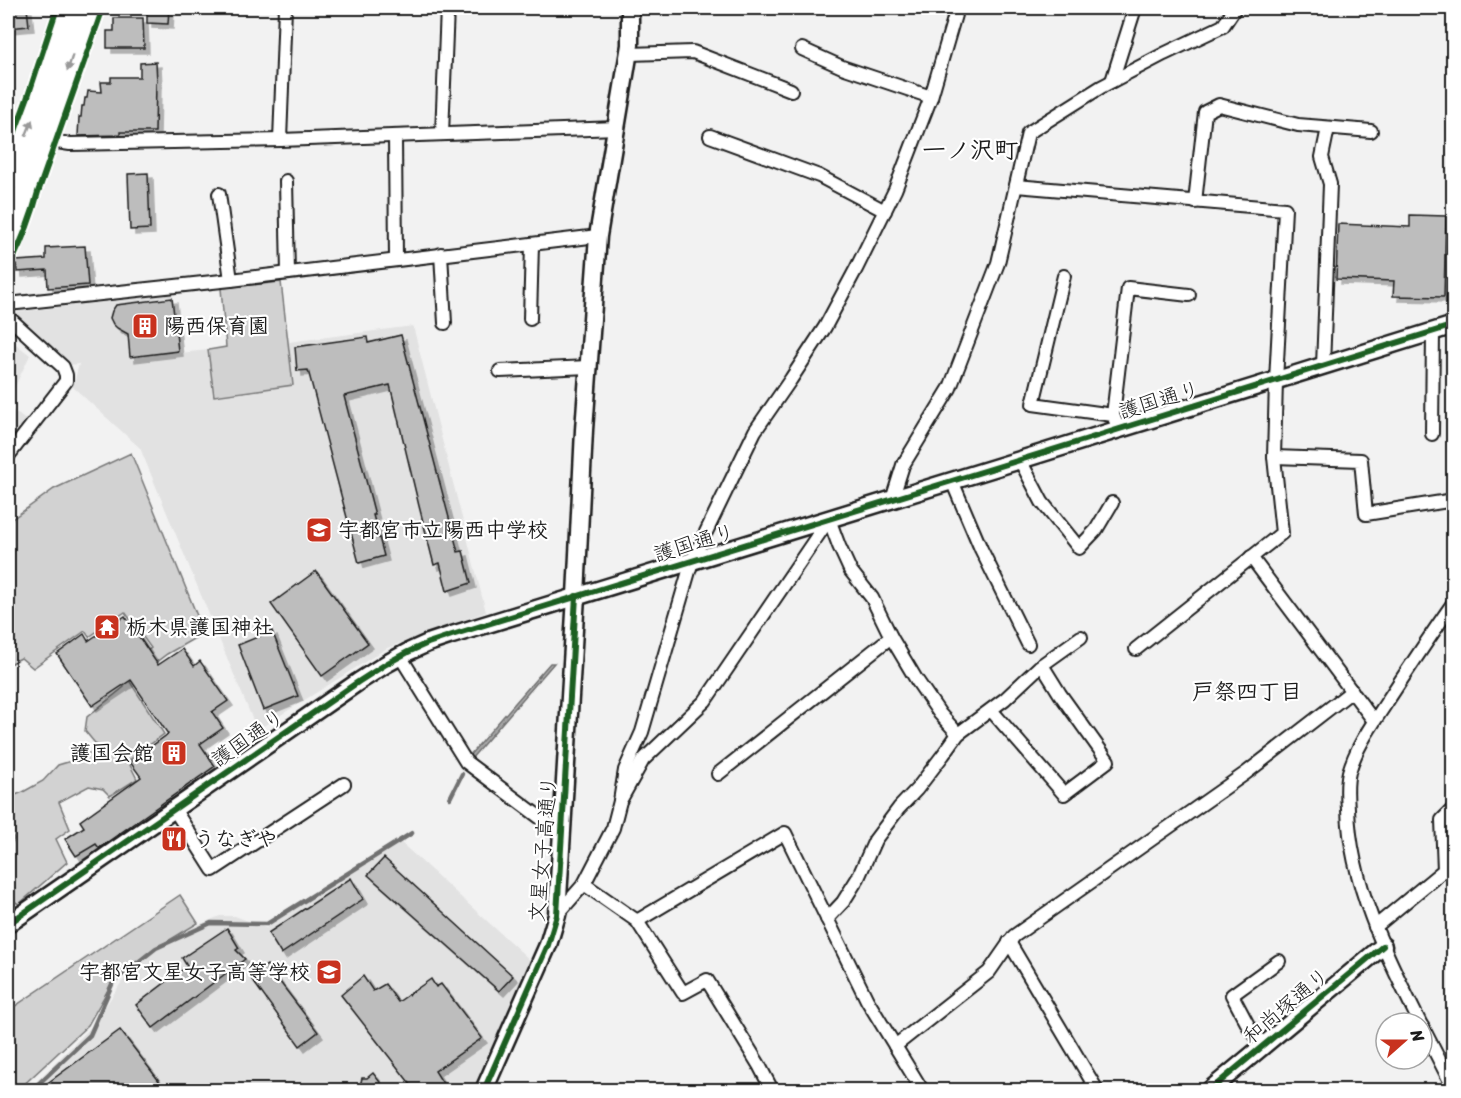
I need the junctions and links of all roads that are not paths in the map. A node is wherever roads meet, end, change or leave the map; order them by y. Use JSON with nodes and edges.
{"nodes":[{"id":1,"x":71,"y":8,"type":"edge"},
{"id":2,"x":88,"y":8,"type":"edge"},
{"id":3,"x":285,"y":8,"type":"edge"},
{"id":4,"x":447,"y":8,"type":"edge"},
{"id":5,"x":630,"y":8,"type":"edge"},
{"id":6,"x":956,"y":8,"type":"edge"},
{"id":7,"x":1135,"y":8,"type":"edge"},
{"id":8,"x":1235,"y":8,"type":"edge"},
{"id":9,"x":802,"y":49,"type":"dead end"},
{"id":10,"x":629,"y":54,"type":"junction"},
{"id":11,"x":1112,"y":81,"type":"junction"},
{"id":12,"x":791,"y":90,"type":"dead end"},
{"id":13,"x":931,"y":97,"type":"junction"},
{"id":14,"x":617,"y":128,"type":"junction"},
{"id":15,"x":1328,"y":128,"type":"junction"},
{"id":16,"x":1371,"y":131,"type":"dead end"},
{"id":17,"x":442,"y":135,"type":"junction"},
{"id":18,"x":395,"y":136,"type":"junction"},
{"id":19,"x":710,"y":136,"type":"dead end"},
{"id":20,"x":45,"y":138,"type":"junction"},
{"id":21,"x":280,"y":141,"type":"junction"},
{"id":22,"x":286,"y":181,"type":"dead end"},
{"id":23,"x":8,"y":182,"type":"edge"},
{"id":24,"x":1016,"y":186,"type":"junction"},
{"id":25,"x":219,"y":194,"type":"dead end"},
{"id":26,"x":1195,"y":202,"type":"junction"},
{"id":27,"x":885,"y":211,"type":"junction"},
{"id":28,"x":8,"y":236,"type":"edge"},
{"id":29,"x":598,"y":236,"type":"junction"},
{"id":30,"x":532,"y":244,"type":"junction"},
{"id":31,"x":441,"y":254,"type":"junction"},
{"id":32,"x":396,"y":260,"type":"junction"},
{"id":33,"x":288,"y":273,"type":"junction"},
{"id":34,"x":1064,"y":276,"type":"dead end"},
{"id":35,"x":231,"y":280,"type":"junction"},
{"id":36,"x":1190,"y":295,"type":"dead end"},
{"id":37,"x":8,"y":304,"type":"edge"},
{"id":38,"x":8,"y":317,"type":"edge"},
{"id":39,"x":530,"y":319,"type":"dead end"},
{"id":40,"x":445,"y":323,"type":"dead end"},
{"id":41,"x":1454,"y":325,"type":"edge"},
{"id":42,"x":1433,"y":331,"type":"junction"},
{"id":43,"x":1323,"y":366,"type":"junction"},
{"id":44,"x":588,"y":367,"type":"junction"},
{"id":45,"x":500,"y":371,"type":"dead end"},
{"id":46,"x":1276,"y":381,"type":"junction"},
{"id":47,"x":1116,"y":422,"type":"junction"},
{"id":48,"x":1432,"y":434,"type":"dead end"},
{"id":49,"x":8,"y":456,"type":"edge"},
{"id":50,"x":1274,"y":457,"type":"junction"},
{"id":51,"x":1020,"y":460,"type":"junction"},
{"id":52,"x":952,"y":481,"type":"junction"},
{"id":53,"x":892,"y":500,"type":"junction"},
{"id":54,"x":1454,"y":500,"type":"edge"},
{"id":55,"x":1112,"y":503,"type":"dead end"},
{"id":56,"x":829,"y":519,"type":"junction"},
{"id":57,"x":1251,"y":557,"type":"junction"},
{"id":58,"x":692,"y":561,"type":"junction"},
{"id":59,"x":576,"y":596,"type":"junction"},
{"id":60,"x":1454,"y":602,"type":"edge"},
{"id":61,"x":891,"y":637,"type":"junction"},
{"id":62,"x":1081,"y":637,"type":"dead end"},
{"id":63,"x":1028,"y":644,"type":"dead end"},
{"id":64,"x":1136,"y":649,"type":"dead end"},
{"id":65,"x":400,"y":656,"type":"junction"},
{"id":66,"x":1042,"y":665,"type":"junction"},
{"id":67,"x":1352,"y":691,"type":"junction"},
{"id":68,"x":991,"y":710,"type":"junction"},
{"id":69,"x":1374,"y":721,"type":"junction"},
{"id":70,"x":958,"y":734,"type":"junction"},
{"id":71,"x":718,"y":774,"type":"dead end"},
{"id":72,"x":344,"y":784,"type":"dead end"},
{"id":73,"x":620,"y":801,"type":"junction"},
{"id":74,"x":1454,"y":808,"type":"edge"},
{"id":75,"x":174,"y":809,"type":"junction"},
{"id":76,"x":562,"y":834,"type":"junction"},
{"id":77,"x":584,"y":884,"type":"junction"},
{"id":78,"x":557,"y":915,"type":"junction"},
{"id":79,"x":827,"y":919,"type":"junction"},
{"id":80,"x":636,"y":921,"type":"junction"},
{"id":81,"x":8,"y":924,"type":"edge"},
{"id":82,"x":1375,"y":927,"type":"junction"},
{"id":83,"x":1009,"y":942,"type":"junction"},
{"id":84,"x":1383,"y":946,"type":"junction"},
{"id":85,"x":1279,"y":961,"type":"dead end"},
{"id":86,"x":1414,"y":1011,"type":"edge"},
{"id":87,"x":895,"y":1046,"type":"junction"},
{"id":88,"x":1264,"y":1046,"type":"junction"},
{"id":89,"x":1434,"y":1050,"type":"edge"},
{"id":90,"x":1454,"y":1089,"type":"edge"},
{"id":91,"x":484,"y":1090,"type":"edge"},
{"id":92,"x":772,"y":1090,"type":"edge"},
{"id":93,"x":922,"y":1090,"type":"edge"},
{"id":94,"x":1097,"y":1090,"type":"edge"},
{"id":95,"x":1210,"y":1090,"type":"edge"}],
"edges":[{"from":23,"to":1,"type":"main road","one_way":true},
{"from":2,"to":20,"type":"main road","one_way":true},
{"from":3,"to":21,"type":"street"},
{"from":4,"to":17,"type":"street"},
{"from":5,"to":10,"type":"street","name":"文星女子高通り"},
{"from":6,"to":13,"type":"street"},
{"from":7,"to":11,"type":"street"},
{"from":8,"to":11,"type":"street"},
{"from":9,"to":13,"type":"street"},
{"from":10,"to":12,"type":"street"},
{"from":10,"to":14,"type":"street","name":"文星女子高通り"},
{"from":11,"to":24,"type":"street"},
{"from":13,"to":27,"type":"street"},
{"from":14,"to":17,"type":"street"},
{"from":14,"to":29,"type":"street","name":"文星女子高通り"},
{"from":15,"to":16,"type":"street"},
{"from":15,"to":26,"type":"street"},
{"from":15,"to":43,"type":"street"},
{"from":17,"to":18,"type":"street"},
{"from":18,"to":21,"type":"street"},
{"from":18,"to":32,"type":"street"},
{"from":19,"to":27,"type":"street"},
{"from":20,"to":21,"type":"street"},
{"from":20,"to":28,"type":"main road"},
{"from":22,"to":33,"type":"street"},
{"from":24,"to":26,"type":"street"},
{"from":24,"to":53,"type":"street"},
{"from":25,"to":35,"type":"street"},
{"from":26,"to":46,"type":"street"},
{"from":27,"to":58,"type":"street"},
{"from":29,"to":30,"type":"street"},
{"from":29,"to":44,"type":"street","name":"文星女子高通り"},
{"from":30,"to":31,"type":"street"},
{"from":30,"to":39,"type":"street"},
{"from":31,"to":32,"type":"street"},
{"from":31,"to":40,"type":"street"},
{"from":32,"to":33,"type":"street"},
{"from":33,"to":35,"type":"street"},
{"from":34,"to":47,"type":"street"},
{"from":35,"to":37,"type":"street"},
{"from":36,"to":47,"type":"street"},
{"from":38,"to":49,"type":"street"},
{"from":41,"to":42,"type":"street","name":"護国通り"},
{"from":42,"to":43,"type":"street","name":"護国通り"},
{"from":42,"to":48,"type":"street"},
{"from":43,"to":46,"type":"street","name":"護国通り"},
{"from":44,"to":45,"type":"street"},
{"from":44,"to":59,"type":"street","name":"文星女子高通り"},
{"from":46,"to":47,"type":"street","name":"護国通り"},
{"from":46,"to":50,"type":"street"},
{"from":47,"to":51,"type":"street","name":"護国通り"},
{"from":50,"to":54,"type":"street"},
{"from":50,"to":57,"type":"street"},
{"from":51,"to":52,"type":"street","name":"護国通り"},
{"from":51,"to":55,"type":"street"},
{"from":52,"to":53,"type":"street","name":"護国通り"},
{"from":52,"to":63,"type":"street"},
{"from":53,"to":56,"type":"street","name":"護国通り"},
{"from":56,"to":58,"type":"street","name":"護国通り"},
{"from":56,"to":61,"type":"street"},
{"from":56,"to":73,"type":"street"},
{"from":57,"to":64,"type":"street"},
{"from":57,"to":67,"type":"street"},
{"from":58,"to":59,"type":"street","name":"護国通り"},
{"from":58,"to":73,"type":"street"},
{"from":59,"to":65,"type":"street","name":"護国通り"},
{"from":59,"to":76,"type":"street","name":"文星女子高通り"},
{"from":60,"to":69,"type":"street"},
{"from":61,"to":70,"type":"street"},
{"from":61,"to":71,"type":"street"},
{"from":62,"to":66,"type":"street"},
{"from":65,"to":75,"type":"street","name":"護国通り"},
{"from":65,"to":76,"type":"street"},
{"from":66,"to":68,"type":"street"},
{"from":66,"to":68,"type":"street"},
{"from":67,"to":69,"type":"street"},
{"from":67,"to":83,"type":"street"},
{"from":68,"to":70,"type":"street"},
{"from":69,"to":82,"type":"street"},
{"from":70,"to":79,"type":"street"},
{"from":72,"to":75,"type":"street"},
{"from":73,"to":77,"type":"street"},
{"from":74,"to":82,"type":"street"},
{"from":75,"to":81,"type":"street","name":"護国通り"},
{"from":76,"to":78,"type":"street","name":"文星女子高通り"},
{"from":77,"to":78,"type":"street"},
{"from":77,"to":80,"type":"street"},
{"from":78,"to":91,"type":"street","name":"文星女子高通り"},
{"from":79,"to":80,"type":"street"},
{"from":79,"to":87,"type":"street"},
{"from":80,"to":92,"type":"street"},
{"from":82,"to":84,"type":"street"},
{"from":83,"to":87,"type":"street"},
{"from":83,"to":94,"type":"street"},
{"from":84,"to":86,"type":"street"},
{"from":84,"to":88,"type":"street","name":"和尚塚通り"},
{"from":85,"to":88,"type":"street"},
{"from":87,"to":93,"type":"street"},
{"from":88,"to":95,"type":"street","name":"和尚塚通り"},
{"from":89,"to":90,"type":"street"}]}
